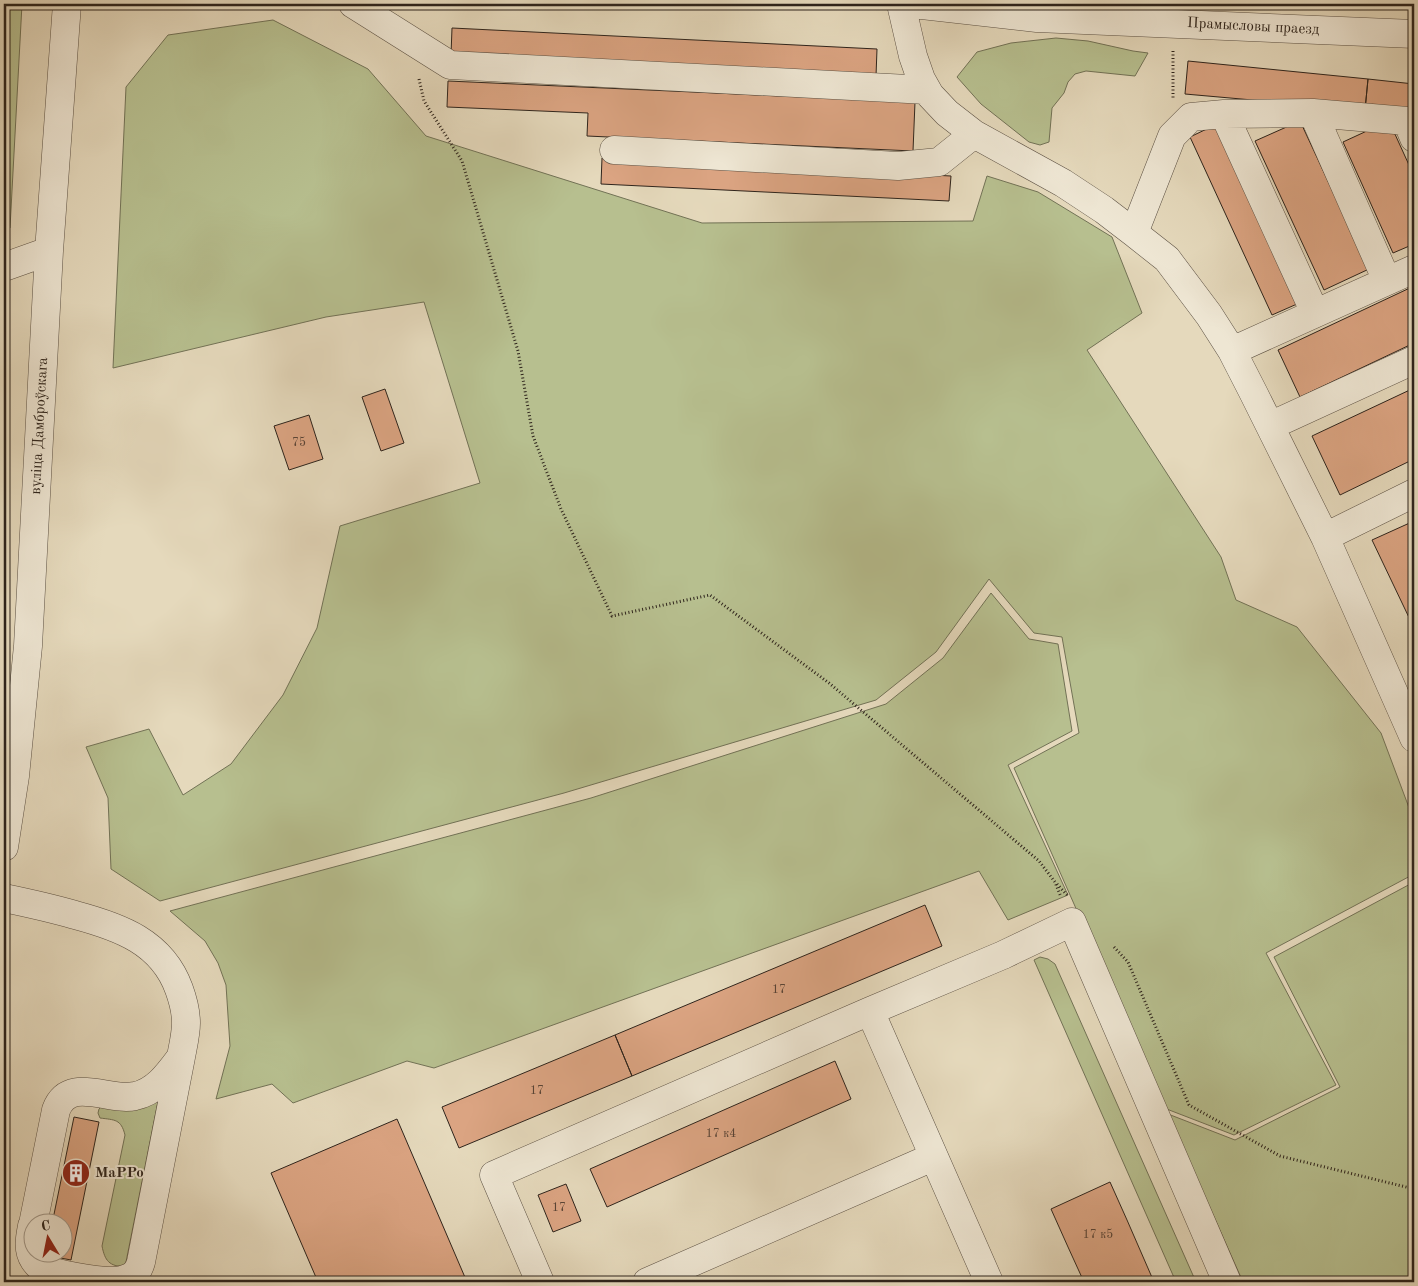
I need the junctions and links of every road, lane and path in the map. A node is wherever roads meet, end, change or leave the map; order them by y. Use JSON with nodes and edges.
{"nodes":[{"id":1,"x":67,"y":4,"type":"edge"},
{"id":2,"x":353,"y":4,"type":"edge"},
{"id":3,"x":901,"y":4,"type":"edge"},
{"id":4,"x":913,"y":4,"type":"edge"},
{"id":5,"x":1252,"y":15,"type":"edge"},
{"id":6,"x":1173,"y":23,"type":"junction"},
{"id":7,"x":1414,"y":34,"type":"edge"},
{"id":8,"x":410,"y":39,"type":"junction"},
{"id":9,"x":927,"y":90,"type":"junction"},
{"id":10,"x":1173,"y":98,"type":"dead end"},
{"id":11,"x":1313,"y":113,"type":"junction"},
{"id":12,"x":1224,"y":114,"type":"junction"},
{"id":13,"x":1412,"y":127,"type":"edge"},
{"id":14,"x":974,"y":134,"type":"junction"},
{"id":15,"x":614,"y":150,"type":"dead end"},
{"id":16,"x":1134,"y":232,"type":"junction"},
{"id":17,"x":49,"y":250,"type":"junction"},
{"id":18,"x":4,"y":267,"type":"edge"},
{"id":19,"x":1414,"y":269,"type":"edge"},
{"id":20,"x":1387,"y":281,"type":"junction"},
{"id":21,"x":1315,"y":313,"type":"junction"},
{"id":22,"x":1232,"y":351,"type":"junction"},
{"id":23,"x":1414,"y":360,"type":"edge"},
{"id":24,"x":1270,"y":426,"type":"junction"},
{"id":25,"x":1414,"y":493,"type":"edge"},
{"id":26,"x":1324,"y":537,"type":"junction"},
{"id":27,"x":1414,"y":738,"type":"edge"},
{"id":28,"x":4,"y":847,"type":"edge"},
{"id":29,"x":1055,"y":882,"type":"junction"},
{"id":30,"x":4,"y":898,"type":"edge"},
{"id":31,"x":1070,"y":909,"type":"junction"},
{"id":32,"x":1108,"y":940,"type":"dead end"},
{"id":33,"x":870,"y":1011,"type":"junction"},
{"id":34,"x":181,"y":1057,"type":"junction"},
{"id":35,"x":933,"y":1157,"type":"junction"},
{"id":36,"x":1414,"y":1190,"type":"edge"},
{"id":37,"x":35,"y":1214,"type":"edge"},
{"id":38,"x":36,"y":1264,"type":"edge"},
{"id":39,"x":540,"y":1282,"type":"edge"},
{"id":40,"x":647,"y":1282,"type":"edge"},
{"id":41,"x":989,"y":1282,"type":"edge"},
{"id":42,"x":1227,"y":1282,"type":"edge"}],
"edges":[{"from":1,"to":17,"type":"street","name":"вуліца Дамброўскага"},
{"from":2,"to":8,"type":"street"},
{"from":3,"to":9,"type":"street"},
{"from":4,"to":6,"type":"street","name":"Прамысловы праезд"},
{"from":5,"to":6,"type":"street","name":"Прамысловы праезд"},
{"from":5,"to":7,"type":"street","name":"Прамысловы праезд"},
{"from":6,"to":10,"type":"path"},
{"from":8,"to":9,"type":"street"},
{"from":8,"to":29,"type":"path"},
{"from":9,"to":14,"type":"street"},
{"from":11,"to":12,"type":"street"},
{"from":11,"to":13,"type":"street"},
{"from":11,"to":20,"type":"street"},
{"from":12,"to":16,"type":"street"},
{"from":12,"to":21,"type":"street"},
{"from":14,"to":15,"type":"street"},
{"from":14,"to":16,"type":"street"},
{"from":16,"to":22,"type":"street"},
{"from":17,"to":18,"type":"street"},
{"from":17,"to":28,"type":"street","name":"вуліца Дамброўскага"},
{"from":19,"to":20,"type":"street"},
{"from":20,"to":21,"type":"street"},
{"from":21,"to":22,"type":"street"},
{"from":22,"to":24,"type":"street"},
{"from":23,"to":24,"type":"street"},
{"from":24,"to":26,"type":"street"},
{"from":25,"to":26,"type":"street"},
{"from":26,"to":27,"type":"street"},
{"from":29,"to":31,"type":"path"},
{"from":29,"to":31,"type":"path"},
{"from":30,"to":34,"type":"street"},
{"from":31,"to":33,"type":"street"},
{"from":31,"to":42,"type":"street"},
{"from":32,"to":36,"type":"path"},
{"from":33,"to":35,"type":"street"},
{"from":33,"to":39,"type":"street"},
{"from":34,"to":37,"type":"street"},
{"from":34,"to":38,"type":"street"},
{"from":35,"to":40,"type":"street"},
{"from":35,"to":41,"type":"street"}]}
